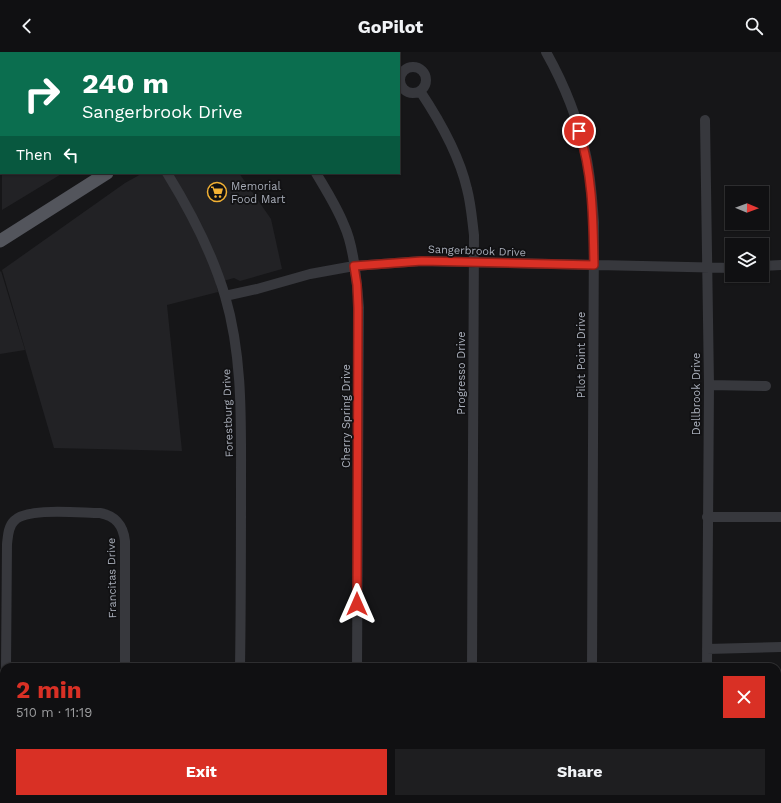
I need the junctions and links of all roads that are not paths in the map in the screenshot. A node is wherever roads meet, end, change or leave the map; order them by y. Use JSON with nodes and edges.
{"nodes":[{"id":1,"x":546,"y":52,"type":"edge"},
{"id":2,"x":420,"y":91,"type":"dead end"},
{"id":3,"x":705,"y":120,"type":"dead end"},
{"id":4,"x":105,"y":174,"type":"edge"},
{"id":5,"x":168,"y":174,"type":"edge"},
{"id":6,"x":317,"y":174,"type":"edge"},
{"id":7,"x":0,"y":241,"type":"edge"},
{"id":8,"x":474,"y":263,"type":"junction"},
{"id":9,"x":594,"y":265,"type":"junction"},
{"id":10,"x":781,"y":265,"type":"edge"},
{"id":11,"x":354,"y":266,"type":"junction"},
{"id":12,"x":769,"y":266,"type":"edge"},
{"id":13,"x":708,"y":267,"type":"junction"},
{"id":14,"x":725,"y":268,"type":"edge"},
{"id":15,"x":225,"y":296,"type":"junction"},
{"id":16,"x":709,"y":385,"type":"junction"},
{"id":17,"x":766,"y":386,"type":"dead end"},
{"id":18,"x":708,"y":517,"type":"junction"},
{"id":19,"x":781,"y":517,"type":"edge"},
{"id":20,"x":781,"y":647,"type":"edge"},
{"id":21,"x":707,"y":649,"type":"junction"},
{"id":22,"x":6,"y":663,"type":"edge"},
{"id":23,"x":125,"y":663,"type":"edge"},
{"id":24,"x":240,"y":663,"type":"edge"},
{"id":25,"x":357,"y":663,"type":"edge"},
{"id":26,"x":472,"y":663,"type":"edge"},
{"id":27,"x":592,"y":663,"type":"edge"},
{"id":28,"x":707,"y":663,"type":"edge"}],
"edges":[{"from":1,"to":9,"type":"street","name":"Pilot Point Drive"},
{"from":2,"to":8,"type":"street","name":"Progresso Drive"},
{"from":3,"to":13,"type":"street","name":"Dellbrook Drive"},
{"from":4,"to":7,"type":"main road"},
{"from":5,"to":15,"type":"street","name":"Forestburg Drive"},
{"from":6,"to":11,"type":"street","name":"Cherry Spring Drive"},
{"from":8,"to":9,"type":"street","name":"Sangerbrook Drive"},
{"from":8,"to":11,"type":"street","name":"Sangerbrook Drive"},
{"from":8,"to":26,"type":"street","name":"Progresso Drive"},
{"from":9,"to":13,"type":"street","name":"Sangerbrook Drive"},
{"from":9,"to":27,"type":"street","name":"Pilot Point Drive"},
{"from":10,"to":12,"type":"street"},
{"from":11,"to":15,"type":"street","name":"Sangerbrook Drive"},
{"from":11,"to":25,"type":"street","name":"Cherry Spring Drive"},
{"from":13,"to":14,"type":"street","name":"Sangerbrook Drive"},
{"from":13,"to":16,"type":"street","name":"Dellbrook Drive"},
{"from":15,"to":24,"type":"street","name":"Forestburg Drive"},
{"from":16,"to":17,"type":"street"},
{"from":16,"to":18,"type":"street","name":"Dellbrook Drive"},
{"from":18,"to":19,"type":"street"},
{"from":18,"to":21,"type":"street","name":"Dellbrook Drive"},
{"from":20,"to":21,"type":"street"},
{"from":21,"to":28,"type":"street","name":"Dellbrook Drive"},
{"from":22,"to":23,"type":"street","name":"Francitas Drive"}]}
